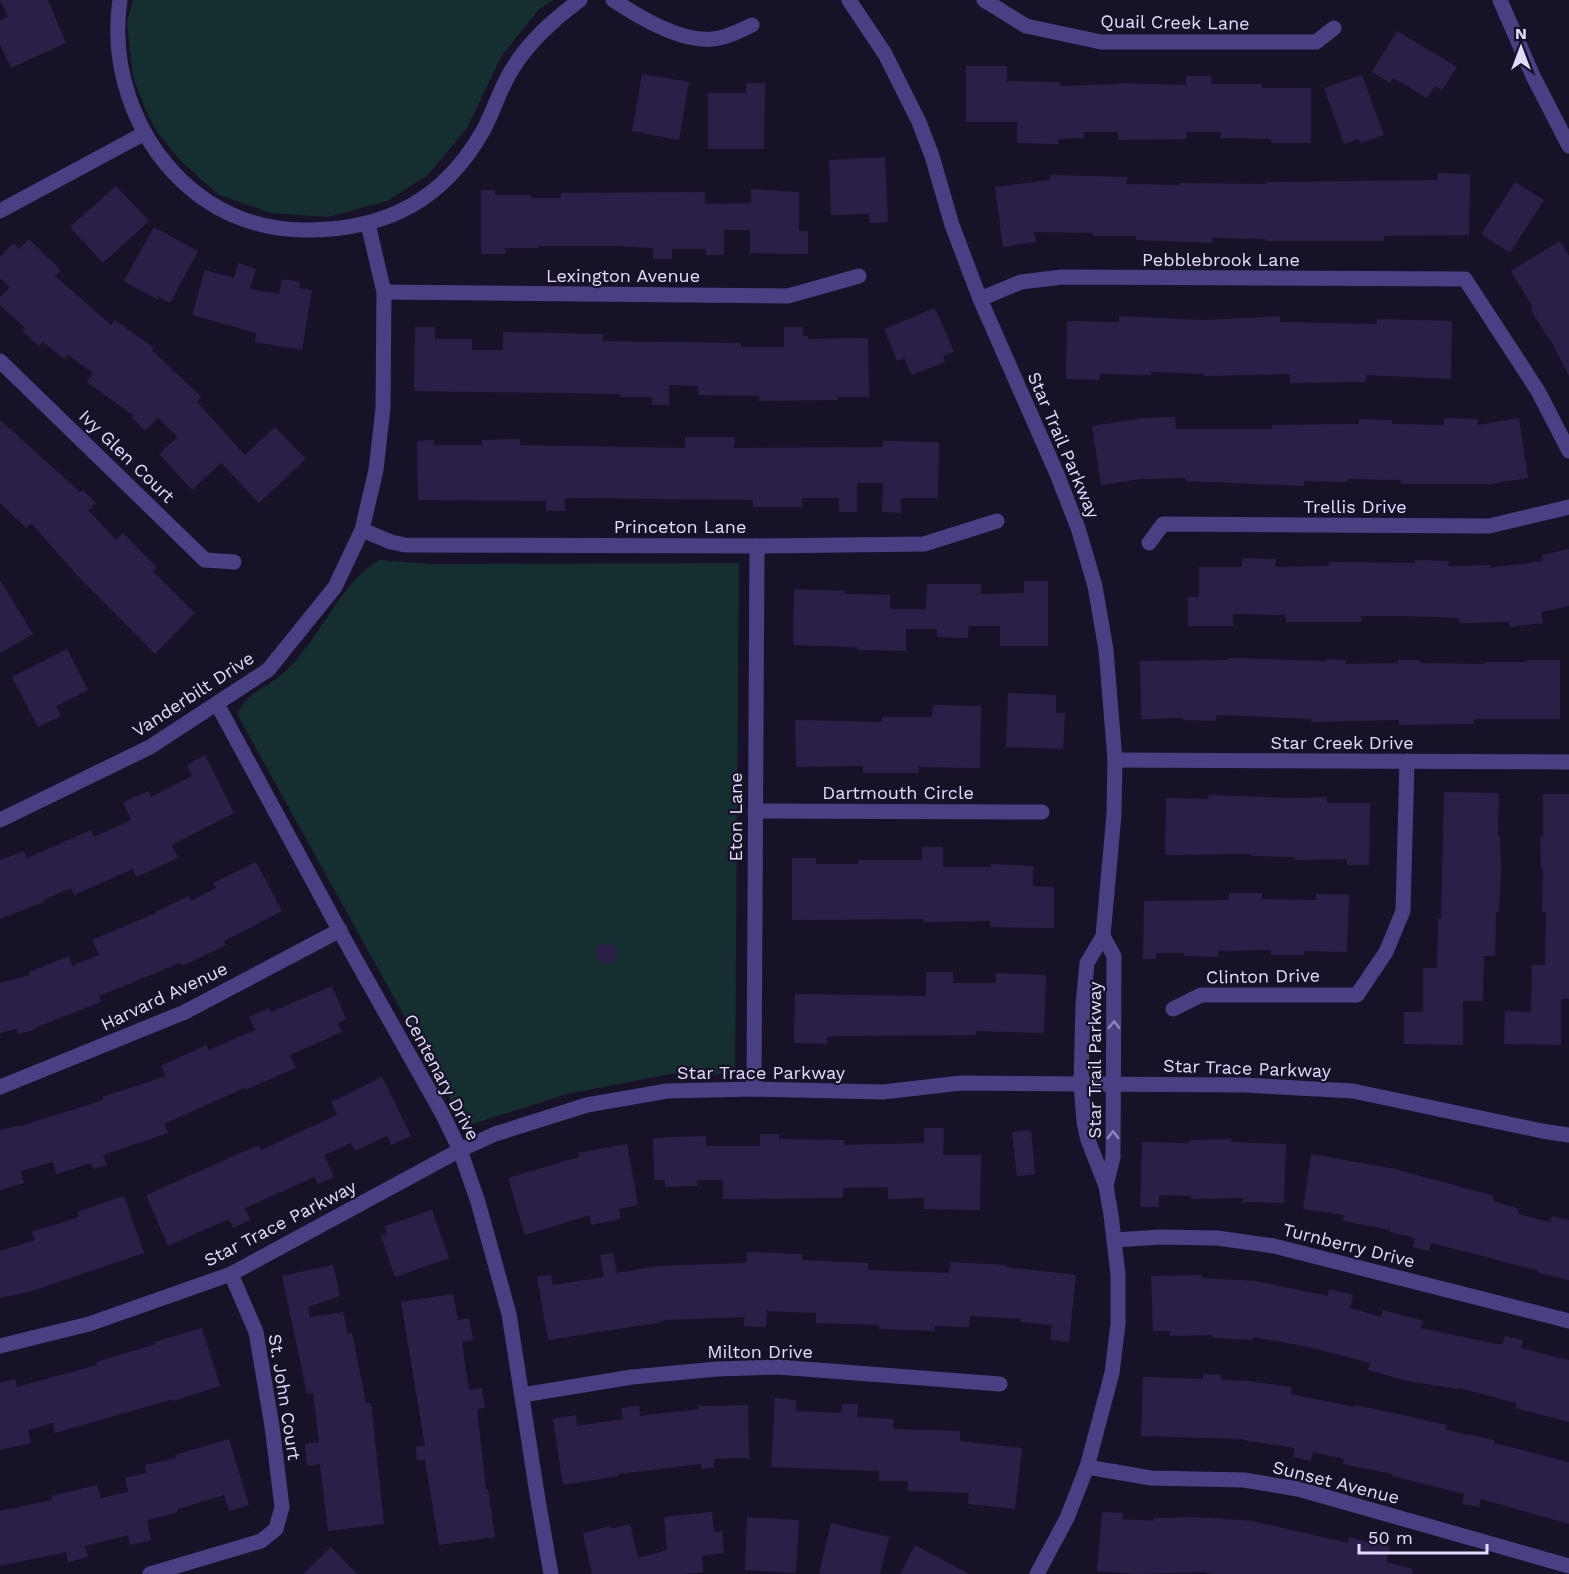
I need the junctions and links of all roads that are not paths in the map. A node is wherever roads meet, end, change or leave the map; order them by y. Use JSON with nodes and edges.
{"nodes":[{"id":1,"x":120,"y":0,"type":"edge"},
{"id":2,"x":580,"y":0,"type":"edge"},
{"id":3,"x":613,"y":0,"type":"edge"},
{"id":4,"x":849,"y":0,"type":"edge"},
{"id":5,"x":984,"y":0,"type":"edge"},
{"id":6,"x":1500,"y":0,"type":"edge"},
{"id":7,"x":752,"y":25,"type":"dead end"},
{"id":8,"x":1334,"y":28,"type":"dead end"},
{"id":9,"x":143,"y":134,"type":"junction"},
{"id":10,"x":1569,"y":146,"type":"edge"},
{"id":11,"x":0,"y":211,"type":"edge"},
{"id":12,"x":368,"y":224,"type":"junction"},
{"id":13,"x":859,"y":276,"type":"dead end"},
{"id":14,"x":384,"y":292,"type":"junction"},
{"id":15,"x":980,"y":299,"type":"junction"},
{"id":16,"x":0,"y":361,"type":"edge"},
{"id":17,"x":1569,"y":451,"type":"edge"},
{"id":18,"x":1569,"y":507,"type":"edge"},
{"id":19,"x":997,"y":521,"type":"dead end"},
{"id":20,"x":362,"y":530,"type":"junction"},
{"id":21,"x":1149,"y":543,"type":"dead end"},
{"id":22,"x":757,"y":546,"type":"junction"},
{"id":23,"x":234,"y":562,"type":"dead end"},
{"id":24,"x":217,"y":704,"type":"junction"},
{"id":25,"x":1115,"y":760,"type":"junction"},
{"id":26,"x":1407,"y":761,"type":"junction"},
{"id":27,"x":1569,"y":762,"type":"edge"},
{"id":28,"x":755,"y":811,"type":"junction"},
{"id":29,"x":1042,"y":812,"type":"dead end"},
{"id":30,"x":0,"y":820,"type":"edge"},
{"id":31,"x":340,"y":930,"type":"junction"},
{"id":32,"x":1103,"y":936,"type":"junction"},
{"id":33,"x":1173,"y":1009,"type":"dead end"},
{"id":34,"x":1081,"y":1084,"type":"junction"},
{"id":35,"x":1113,"y":1084,"type":"junction"},
{"id":36,"x":0,"y":1087,"type":"edge"},
{"id":37,"x":754,"y":1089,"type":"junction"},
{"id":38,"x":1569,"y":1135,"type":"edge"},
{"id":39,"x":460,"y":1150,"type":"junction"},
{"id":40,"x":1106,"y":1186,"type":"junction"},
{"id":41,"x":1115,"y":1240,"type":"junction"},
{"id":42,"x":231,"y":1274,"type":"junction"},
{"id":43,"x":1569,"y":1321,"type":"edge"},
{"id":44,"x":0,"y":1346,"type":"edge"},
{"id":45,"x":1000,"y":1384,"type":"dead end"},
{"id":46,"x":522,"y":1395,"type":"junction"},
{"id":47,"x":1087,"y":1467,"type":"junction"},
{"id":48,"x":1569,"y":1566,"type":"edge"},
{"id":49,"x":150,"y":1574,"type":"edge"},
{"id":50,"x":551,"y":1574,"type":"edge"},
{"id":51,"x":1036,"y":1574,"type":"edge"}],
"edges":[{"from":1,"to":9,"type":"street"},
{"from":2,"to":12,"type":"street"},
{"from":3,"to":7,"type":"street"},
{"from":4,"to":15,"type":"street","name":"Star Trail Parkway"},
{"from":5,"to":8,"type":"street","name":"Quail Creek Lane"},
{"from":6,"to":10,"type":"street"},
{"from":9,"to":11,"type":"street"},
{"from":9,"to":12,"type":"street"},
{"from":12,"to":14,"type":"street","name":"Vanderbilt Drive"},
{"from":13,"to":14,"type":"street","name":"Lexington Avenue"},
{"from":14,"to":20,"type":"street","name":"Vanderbilt Drive"},
{"from":15,"to":17,"type":"street","name":"Pebblebrook Lane"},
{"from":15,"to":25,"type":"street","name":"Star Trail Parkway"},
{"from":16,"to":23,"type":"street","name":"Ivy Glen Court"},
{"from":18,"to":21,"type":"street","name":"Trellis Drive"},
{"from":19,"to":22,"type":"street","name":"Princeton Lane"},
{"from":20,"to":22,"type":"street","name":"Princeton Lane"},
{"from":20,"to":24,"type":"street","name":"Vanderbilt Drive"},
{"from":22,"to":28,"type":"street","name":"Eton Lane"},
{"from":24,"to":30,"type":"street","name":"Vanderbilt Drive"},
{"from":24,"to":31,"type":"street","name":"Centenary Drive"},
{"from":25,"to":26,"type":"street","name":"Star Creek Drive"},
{"from":25,"to":32,"type":"street","name":"Star Trail Parkway"},
{"from":26,"to":27,"type":"street","name":"Star Creek Drive"},
{"from":26,"to":33,"type":"street","name":"Clinton Drive"},
{"from":28,"to":29,"type":"street","name":"Dartmouth Circle"},
{"from":28,"to":37,"type":"street","name":"Eton Lane"},
{"from":31,"to":36,"type":"street","name":"Harvard Avenue"},
{"from":31,"to":39,"type":"street","name":"Centenary Drive"},
{"from":32,"to":34,"type":"street","name":"Star Trail Parkway"},
{"from":35,"to":32,"type":"street","name":"Star Trail Parkway","one_way":true},
{"from":34,"to":35,"type":"street","name":"Star Trace Parkway"},
{"from":34,"to":37,"type":"street","name":"Star Trace Parkway"},
{"from":34,"to":40,"type":"street","name":"Star Trail Parkway"},
{"from":35,"to":38,"type":"street","name":"Star Trace Parkway"},
{"from":40,"to":35,"type":"street","name":"Star Trail Parkway","one_way":true},
{"from":37,"to":39,"type":"street","name":"Star Trace Parkway"},
{"from":39,"to":42,"type":"street","name":"Star Trace Parkway"},
{"from":39,"to":46,"type":"street","name":"Centenary Drive"},
{"from":40,"to":41,"type":"street","name":"Star Trail Parkway"},
{"from":41,"to":43,"type":"street","name":"Turnberry Drive"},
{"from":41,"to":47,"type":"street","name":"Star Trail Parkway"},
{"from":42,"to":44,"type":"street","name":"Star Trace Parkway"},
{"from":42,"to":49,"type":"street","name":"St. John Court"},
{"from":45,"to":46,"type":"street","name":"Milton Drive"},
{"from":46,"to":50,"type":"street","name":"Centenary Drive"},
{"from":47,"to":48,"type":"street","name":"Sunset Avenue"},
{"from":47,"to":51,"type":"street","name":"Star Trail Parkway"}]}
